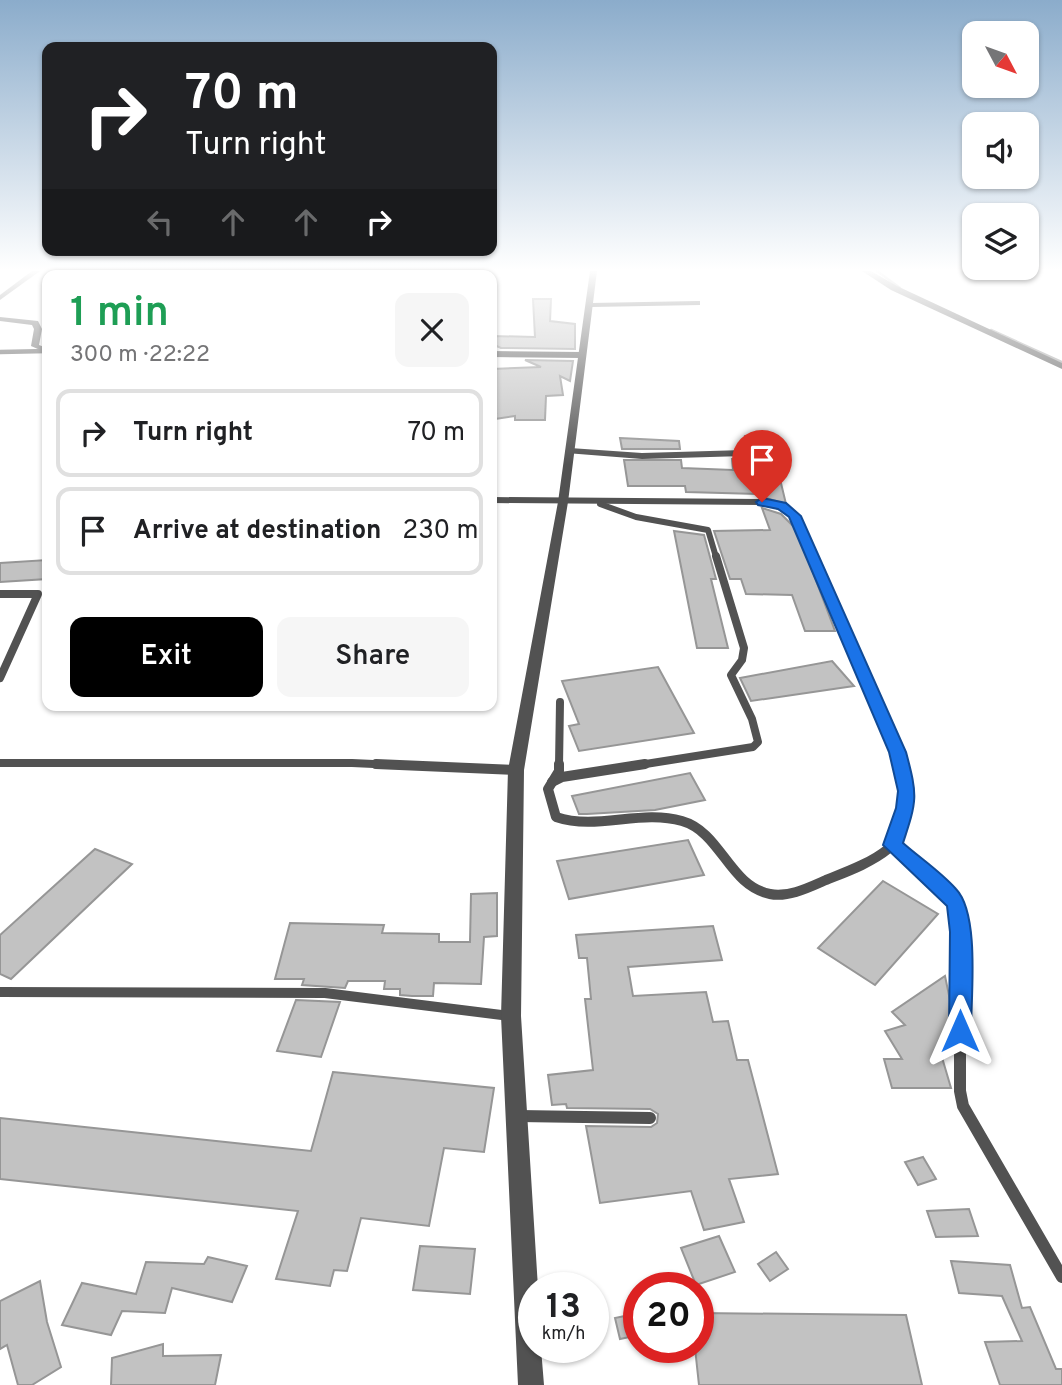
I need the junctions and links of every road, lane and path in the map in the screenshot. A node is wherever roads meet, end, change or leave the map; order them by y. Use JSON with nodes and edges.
{"nodes":[{"id":1,"x":37,"y":336,"type":"edge"},
{"id":2,"x":585,"y":336,"type":"edge"},
{"id":3,"x":996,"y":336,"type":"edge"},
{"id":4,"x":42,"y":349,"type":"edge"},
{"id":5,"x":42,"y":351,"type":"edge"},
{"id":6,"x":0,"y":352,"type":"edge"},
{"id":7,"x":497,"y":354,"type":"edge"},
{"id":8,"x":582,"y":355,"type":"junction"},
{"id":9,"x":1062,"y":366,"type":"edge"},
{"id":10,"x":570,"y":451,"type":"junction"},
{"id":11,"x":744,"y":453,"type":"dead end"},
{"id":12,"x":497,"y":500,"type":"edge"},
{"id":13,"x":563,"y":502,"type":"junction"},
{"id":14,"x":594,"y":502,"type":"junction"},
{"id":15,"x":0,"y":594,"type":"edge"},
{"id":16,"x":0,"y":678,"type":"edge"},
{"id":17,"x":559,"y":702,"type":"dead end"},
{"id":18,"x":0,"y":763,"type":"edge"},
{"id":19,"x":516,"y":770,"type":"junction"},
{"id":20,"x":549,"y":784,"type":"junction"},
{"id":21,"x":893,"y":845,"type":"junction"},
{"id":22,"x":0,"y":992,"type":"edge"},
{"id":23,"x":511,"y":1016,"type":"junction"},
{"id":24,"x":516,"y":1116,"type":"junction"},
{"id":25,"x":650,"y":1118,"type":"dead end"},
{"id":26,"x":1062,"y":1277,"type":"edge"},
{"id":27,"x":531,"y":1385,"type":"edge"}],
"edges":[{"from":1,"to":4,"type":"street"},
{"from":2,"to":8,"type":"street"},
{"from":3,"to":9,"type":"street"},
{"from":5,"to":6,"type":"lane"},
{"from":7,"to":8,"type":"street"},
{"from":8,"to":10,"type":"street"},
{"from":10,"to":11,"type":"street"},
{"from":10,"to":13,"type":"street"},
{"from":12,"to":13,"type":"lane"},
{"from":13,"to":14,"type":"lane"},
{"from":13,"to":19,"type":"street"},
{"from":14,"to":20,"type":"lane"},
{"from":14,"to":21,"type":"lane"},
{"from":15,"to":16,"type":"lane"},
{"from":17,"to":20,"type":"lane"},
{"from":18,"to":19,"type":"lane"},
{"from":19,"to":23,"type":"street"},
{"from":20,"to":21,"type":"lane"},
{"from":21,"to":26,"type":"lane"},
{"from":22,"to":23,"type":"lane"},
{"from":23,"to":24,"type":"street"},
{"from":24,"to":25,"type":"lane"},
{"from":24,"to":27,"type":"street"}]}
